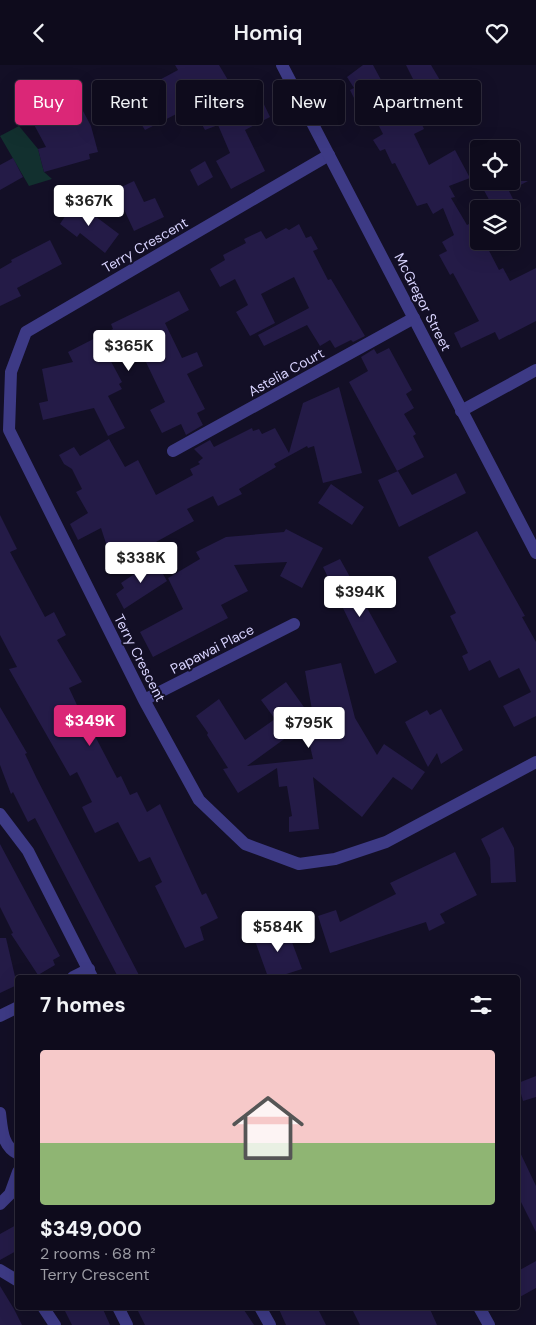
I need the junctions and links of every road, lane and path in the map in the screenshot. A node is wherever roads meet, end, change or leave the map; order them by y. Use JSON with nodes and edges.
{"nodes":[{"id":1,"x":282,"y":65,"type":"edge"},
{"id":2,"x":329,"y":155,"type":"junction"},
{"id":3,"x":414,"y":318,"type":"junction"},
{"id":4,"x":536,"y":371,"type":"edge"},
{"id":5,"x":461,"y":411,"type":"junction"},
{"id":6,"x":173,"y":451,"type":"dead end"},
{"id":7,"x":536,"y":553,"type":"edge"},
{"id":8,"x":294,"y":624,"type":"dead end"},
{"id":9,"x":144,"y":700,"type":"junction"},
{"id":10,"x":536,"y":762,"type":"edge"},
{"id":11,"x":0,"y":814,"type":"edge"},
{"id":12,"x":90,"y":973,"type":"edge"},
{"id":13,"x":15,"y":1008,"type":"edge"},
{"id":14,"x":0,"y":1016,"type":"edge"},
{"id":15,"x":0,"y":1113,"type":"edge"},
{"id":16,"x":15,"y":1153,"type":"edge"},
{"id":17,"x":15,"y":1180,"type":"edge"},
{"id":18,"x":0,"y":1204,"type":"edge"},
{"id":19,"x":0,"y":1270,"type":"edge"},
{"id":20,"x":15,"y":1279,"type":"edge"},
{"id":21,"x":45,"y":1310,"type":"edge"},
{"id":22,"x":120,"y":1310,"type":"edge"},
{"id":23,"x":262,"y":1310,"type":"edge"},
{"id":24,"x":481,"y":1310,"type":"edge"},
{"id":25,"x":55,"y":1325,"type":"edge"},
{"id":26,"x":127,"y":1325,"type":"edge"},
{"id":27,"x":270,"y":1325,"type":"edge"},
{"id":28,"x":489,"y":1325,"type":"edge"}],
"edges":[{"from":1,"to":2,"type":"street","name":"McGregor Street"},
{"from":2,"to":3,"type":"street","name":"McGregor Street"},
{"from":2,"to":9,"type":"street","name":"Terry Crescent"},
{"from":3,"to":5,"type":"street","name":"McGregor Street"},
{"from":3,"to":6,"type":"street","name":"Astelia Court"},
{"from":4,"to":5,"type":"street"},
{"from":5,"to":7,"type":"street","name":"McGregor Street"},
{"from":8,"to":9,"type":"street","name":"Papawai Place"},
{"from":9,"to":10,"type":"street","name":"Terry Crescent"},
{"from":11,"to":12,"type":"street"},
{"from":13,"to":14,"type":"street"},
{"from":15,"to":16,"type":"street"},
{"from":17,"to":18,"type":"street"},
{"from":19,"to":20,"type":"street"},
{"from":21,"to":25,"type":"street"},
{"from":22,"to":26,"type":"street"},
{"from":23,"to":27,"type":"street"},
{"from":24,"to":28,"type":"street"}]}
